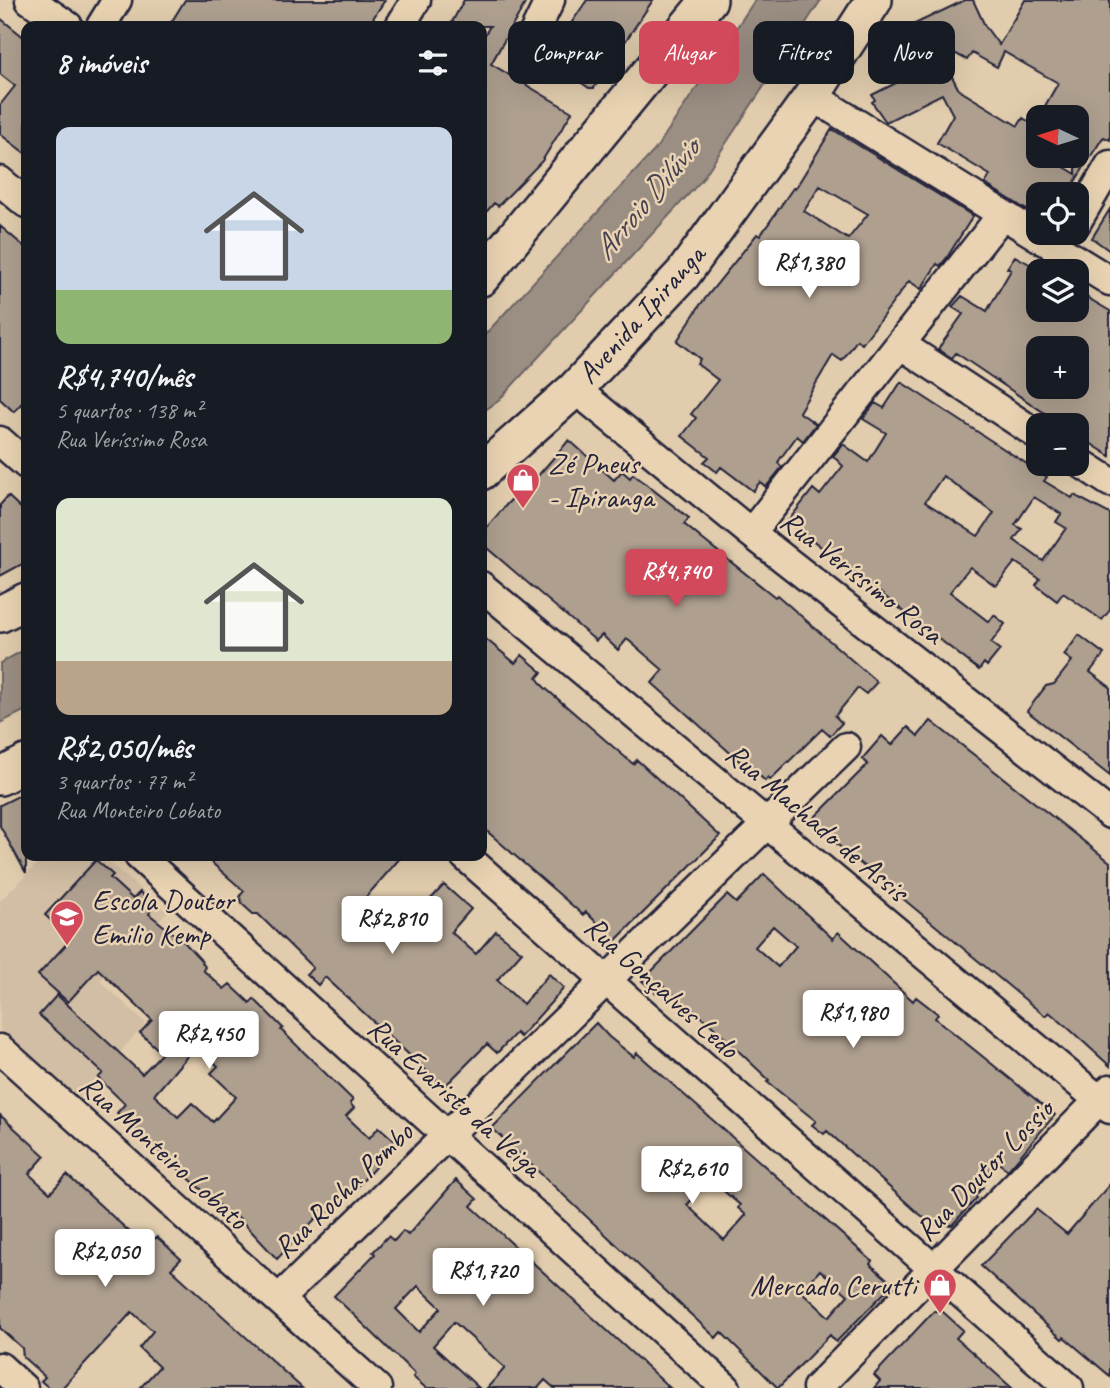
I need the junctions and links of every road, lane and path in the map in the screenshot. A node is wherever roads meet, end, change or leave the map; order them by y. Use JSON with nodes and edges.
{"nodes":[{"id":1,"x":30,"y":0,"type":"edge"},
{"id":2,"x":117,"y":0,"type":"edge"},
{"id":3,"x":416,"y":0,"type":"edge"},
{"id":4,"x":550,"y":0,"type":"edge"},
{"id":5,"x":709,"y":0,"type":"edge"},
{"id":6,"x":874,"y":0,"type":"edge"},
{"id":7,"x":61,"y":21,"type":"edge"},
{"id":8,"x":104,"y":21,"type":"edge"},
{"id":9,"x":403,"y":21,"type":"edge"},
{"id":10,"x":540,"y":21,"type":"edge"},
{"id":11,"x":812,"y":96,"type":"junction"},
{"id":12,"x":1110,"y":165,"type":"edge"},
{"id":13,"x":0,"y":181,"type":"edge"},
{"id":14,"x":21,"y":199,"type":"edge"},
{"id":15,"x":1089,"y":201,"type":"edge"},
{"id":16,"x":1002,"y":215,"type":"junction"},
{"id":17,"x":1026,"y":225,"type":"edge"},
{"id":18,"x":1068,"y":245,"type":"edge"},
{"id":19,"x":487,"y":271,"type":"edge"},
{"id":20,"x":1110,"y":281,"type":"edge"},
{"id":21,"x":900,"y":344,"type":"junction"},
{"id":22,"x":575,"y":389,"type":"junction"},
{"id":23,"x":1026,"y":427,"type":"edge"},
{"id":24,"x":0,"y":441,"type":"edge"},
{"id":25,"x":21,"y":460,"type":"edge"},
{"id":26,"x":487,"y":467,"type":"edge"},
{"id":27,"x":1089,"y":468,"type":"edge"},
{"id":28,"x":1110,"y":482,"type":"edge"},
{"id":29,"x":751,"y":533,"type":"junction"},
{"id":30,"x":487,"y":591,"type":"edge"},
{"id":31,"x":21,"y":604,"type":"edge"},
{"id":32,"x":0,"y":614,"type":"edge"},
{"id":33,"x":846,"y":747,"type":"dead end"},
{"id":34,"x":21,"y":766,"type":"edge"},
{"id":35,"x":0,"y":777,"type":"edge"},
{"id":36,"x":1110,"y":814,"type":"edge"},
{"id":37,"x":767,"y":824,"type":"junction"},
{"id":38,"x":145,"y":861,"type":"edge"},
{"id":39,"x":471,"y":861,"type":"edge"},
{"id":40,"x":606,"y":981,"type":"junction"},
{"id":41,"x":0,"y":1049,"type":"edge"},
{"id":42,"x":1106,"y":1099,"type":"edge"},
{"id":43,"x":447,"y":1135,"type":"junction"},
{"id":44,"x":932,"y":1270,"type":"junction"},
{"id":45,"x":279,"y":1299,"type":"junction"},
{"id":46,"x":0,"y":1367,"type":"edge"},
{"id":47,"x":23,"y":1388,"type":"edge"},
{"id":48,"x":377,"y":1388,"type":"edge"},
{"id":49,"x":726,"y":1388,"type":"edge"},
{"id":50,"x":817,"y":1388,"type":"edge"},
{"id":51,"x":1069,"y":1388,"type":"edge"}],
"edges":[{"from":1,"to":7,"type":"street"},
{"from":2,"to":8,"type":"street"},
{"from":3,"to":9,"type":"street"},
{"from":4,"to":10,"type":"street"},
{"from":5,"to":19,"type":"main road"},
{"from":6,"to":11,"type":"main road","name":"Avenida Ipiranga"},
{"from":11,"to":16,"type":"street"},
{"from":11,"to":22,"type":"main road","name":"Avenida Ipiranga"},
{"from":12,"to":15,"type":"street"},
{"from":13,"to":14,"type":"street"},
{"from":16,"to":17,"type":"street"},
{"from":16,"to":21,"type":"street"},
{"from":18,"to":20,"type":"street"},
{"from":21,"to":23,"type":"street"},
{"from":21,"to":29,"type":"street"},
{"from":22,"to":26,"type":"main road","name":"Avenida Ipiranga"},
{"from":22,"to":29,"type":"street","name":"Rua Veríssimo Rosa"},
{"from":24,"to":25,"type":"street"},
{"from":27,"to":28,"type":"street"},
{"from":29,"to":36,"type":"street","name":"Rua Veríssimo Rosa"},
{"from":30,"to":37,"type":"street","name":"Rua Machado de Assis"},
{"from":31,"to":32,"type":"main road"},
{"from":33,"to":37,"type":"street","name":"Rua Rocha Pombo"},
{"from":34,"to":35,"type":"main road"},
{"from":37,"to":40,"type":"street","name":"Rua Rocha Pombo"},
{"from":37,"to":42,"type":"street","name":"Rua Machado de Assis"},
{"from":38,"to":43,"type":"street","name":"Rua Evaristo da Veiga"},
{"from":39,"to":40,"type":"street","name":"Rua Gonçalves Ledo"},
{"from":40,"to":43,"type":"street","name":"Rua Rocha Pombo"},
{"from":40,"to":44,"type":"street","name":"Rua Gonçalves Ledo"},
{"from":41,"to":45,"type":"street","name":"Rua Monteiro Lobato"},
{"from":42,"to":44,"type":"street","name":"Rua Doutor Lossio"},
{"from":43,"to":45,"type":"street","name":"Rua Rocha Pombo"},
{"from":43,"to":49,"type":"street","name":"Rua Evaristo da Veiga"},
{"from":44,"to":50,"type":"street","name":"Rua Doutor Lossio"},
{"from":44,"to":51,"type":"street","name":"Rua Gonçalves Ledo"},
{"from":45,"to":48,"type":"street","name":"Rua Monteiro Lobato"},
{"from":46,"to":47,"type":"street"}]}
